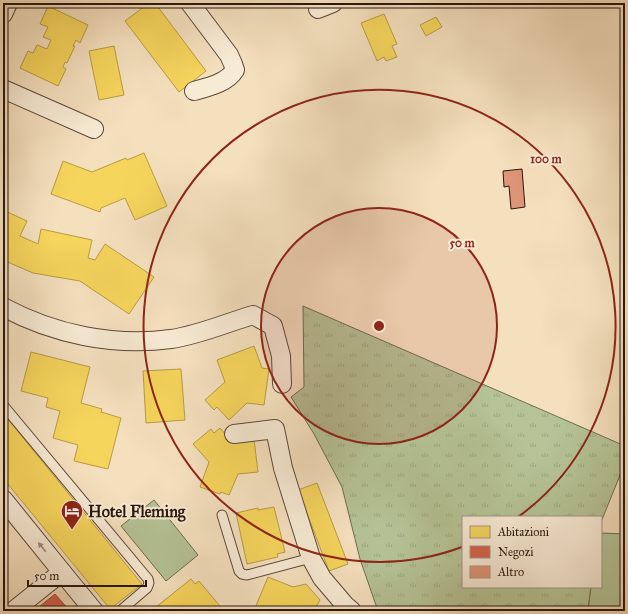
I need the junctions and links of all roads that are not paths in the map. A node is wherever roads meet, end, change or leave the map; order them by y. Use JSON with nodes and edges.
{"nodes":[{"id":1,"x":8,"y":3,"type":"edge"},
{"id":2,"x":190,"y":3,"type":"edge"},
{"id":3,"x":3,"y":14,"type":"edge"},
{"id":4,"x":3,"y":89,"type":"edge"},
{"id":5,"x":194,"y":91,"type":"dead end"},
{"id":6,"x":94,"y":129,"type":"dead end"},
{"id":7,"x":3,"y":307,"type":"edge"},
{"id":8,"x":282,"y":384,"type":"dead end"},
{"id":9,"x":3,"y":405,"type":"edge"},
{"id":10,"x":234,"y":434,"type":"dead end"},
{"id":11,"x":3,"y":499,"type":"edge"},
{"id":12,"x":222,"y":515,"type":"dead end"},
{"id":13,"x":311,"y":558,"type":"junction"},
{"id":14,"x":62,"y":572,"type":"junction"},
{"id":15,"x":14,"y":611,"type":"edge"},
{"id":16,"x":94,"y":611,"type":"edge"},
{"id":17,"x":120,"y":611,"type":"edge"},
{"id":18,"x":352,"y":611,"type":"edge"}],
"edges":[{"from":1,"to":3,"type":"street"},
{"from":2,"to":5,"type":"street"},
{"from":4,"to":6,"type":"street"},
{"from":7,"to":8,"type":"street"},
{"from":9,"to":17,"type":"lane"},
{"from":10,"to":13,"type":"street"},
{"from":14,"to":11,"type":"street","one_way":true},
{"from":12,"to":13,"type":"lane"},
{"from":13,"to":18,"type":"street"},
{"from":14,"to":15,"type":"street"},
{"from":14,"to":16,"type":"street"}]}
